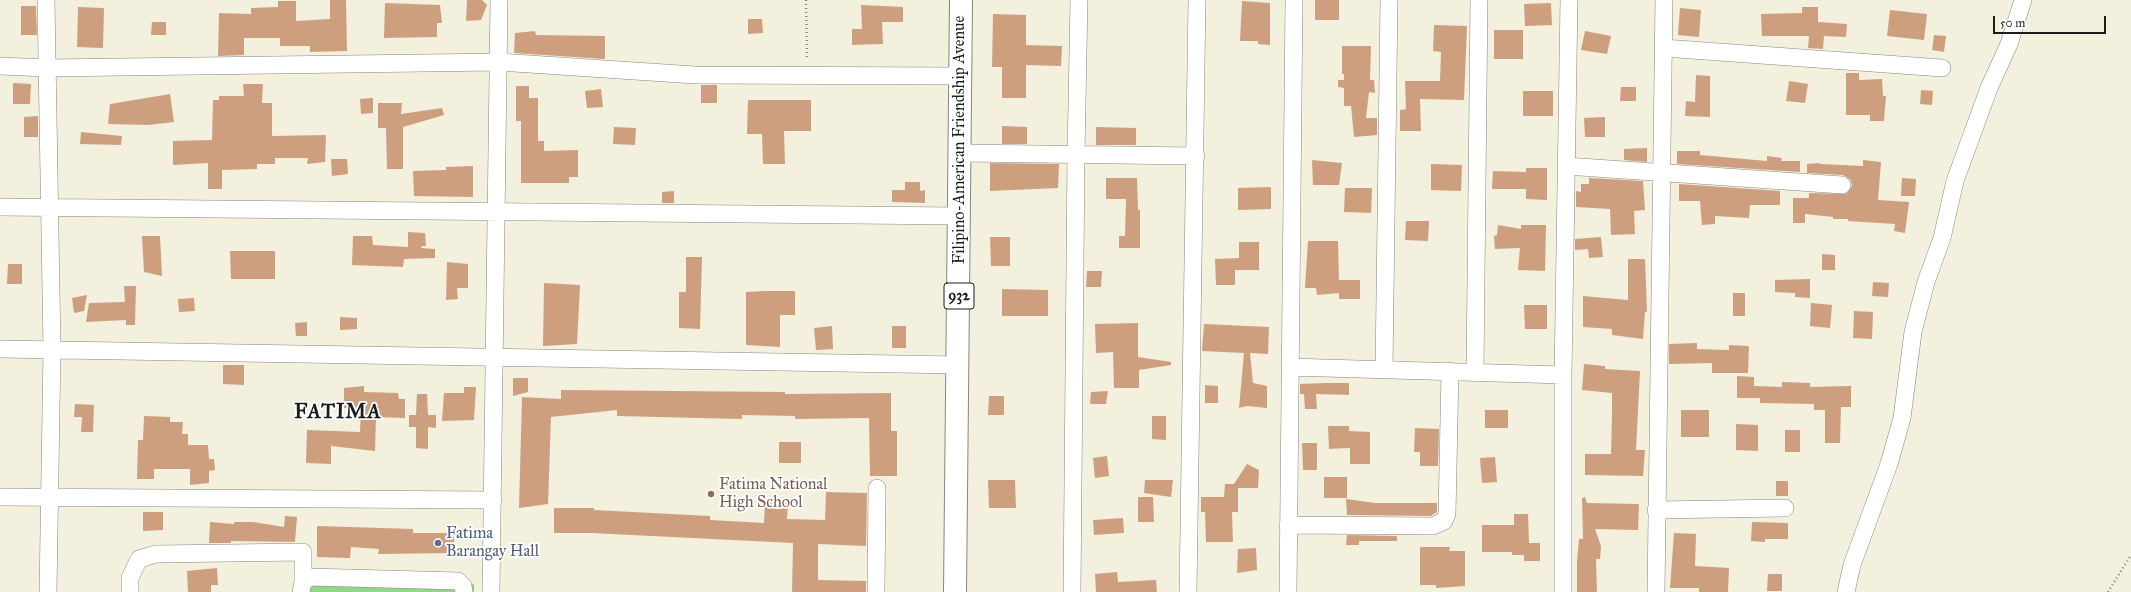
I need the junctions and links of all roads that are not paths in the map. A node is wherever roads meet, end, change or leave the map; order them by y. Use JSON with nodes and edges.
{"nodes":[{"id":1,"x":46,"y":0,"type":"edge"},
{"id":2,"x":499,"y":0,"type":"edge"},
{"id":3,"x":961,"y":0,"type":"edge"},
{"id":4,"x":1079,"y":0,"type":"edge"},
{"id":5,"x":1197,"y":0,"type":"edge"},
{"id":6,"x":1294,"y":0,"type":"edge"},
{"id":7,"x":1389,"y":0,"type":"edge"},
{"id":8,"x":1479,"y":0,"type":"edge"},
{"id":9,"x":1569,"y":0,"type":"edge"},
{"id":10,"x":1664,"y":0,"type":"edge"},
{"id":11,"x":2023,"y":0,"type":"edge"},
{"id":12,"x":1663,"y":48,"type":"junction"},
{"id":13,"x":499,"y":62,"type":"junction"},
{"id":14,"x":0,"y":66,"type":"edge"},
{"id":15,"x":47,"y":68,"type":"junction"},
{"id":16,"x":1942,"y":68,"type":"dead end"},
{"id":17,"x":961,"y":76,"type":"junction"},
{"id":18,"x":960,"y":153,"type":"junction"},
{"id":19,"x":1076,"y":154,"type":"junction"},
{"id":20,"x":1196,"y":156,"type":"junction"},
{"id":21,"x":1566,"y":166,"type":"junction"},
{"id":22,"x":1661,"y":172,"type":"junction"},
{"id":23,"x":1842,"y":186,"type":"dead end"},
{"id":24,"x":0,"y":207,"type":"edge"},
{"id":25,"x":50,"y":207,"type":"junction"},
{"id":26,"x":497,"y":213,"type":"junction"},
{"id":27,"x":960,"y":216,"type":"junction"},
{"id":28,"x":0,"y":349,"type":"edge"},
{"id":29,"x":52,"y":349,"type":"junction"},
{"id":30,"x":493,"y":358,"type":"junction"},
{"id":31,"x":959,"y":364,"type":"junction"},
{"id":32,"x":1290,"y":366,"type":"junction"},
{"id":33,"x":1384,"y":369,"type":"junction"},
{"id":34,"x":1450,"y":372,"type":"junction"},
{"id":35,"x":1475,"y":372,"type":"junction"},
{"id":36,"x":1563,"y":375,"type":"junction"},
{"id":37,"x":877,"y":488,"type":"dead end"},
{"id":38,"x":0,"y":497,"type":"edge"},
{"id":39,"x":50,"y":498,"type":"junction"},
{"id":40,"x":493,"y":500,"type":"junction"},
{"id":41,"x":1785,"y":508,"type":"dead end"},
{"id":42,"x":1656,"y":510,"type":"junction"},
{"id":43,"x":1288,"y":525,"type":"junction"},
{"id":44,"x":383,"y":585,"type":"edge"},
{"id":45,"x":302,"y":587,"type":"edge"},
{"id":46,"x":48,"y":592,"type":"edge"},
{"id":47,"x":130,"y":592,"type":"edge"},
{"id":48,"x":464,"y":592,"type":"edge"},
{"id":49,"x":491,"y":592,"type":"edge"},
{"id":50,"x":876,"y":592,"type":"edge"},
{"id":51,"x":956,"y":592,"type":"edge"},
{"id":52,"x":1072,"y":592,"type":"edge"},
{"id":53,"x":1188,"y":592,"type":"edge"},
{"id":54,"x":1288,"y":592,"type":"edge"},
{"id":55,"x":1563,"y":592,"type":"edge"},
{"id":56,"x":1656,"y":592,"type":"edge"},
{"id":57,"x":1846,"y":592,"type":"edge"}],
"edges":[{"from":1,"to":15,"type":"street"},
{"from":2,"to":13,"type":"street"},
{"from":3,"to":17,"type":"main road","name":"Filipino-American Friendship Avenue","number":"932"},
{"from":4,"to":19,"type":"street"},
{"from":5,"to":20,"type":"street"},
{"from":6,"to":32,"type":"street"},
{"from":7,"to":33,"type":"street"},
{"from":8,"to":35,"type":"street"},
{"from":9,"to":21,"type":"street"},
{"from":10,"to":12,"type":"street"},
{"from":11,"to":57,"type":"street"},
{"from":12,"to":16,"type":"street"},
{"from":12,"to":22,"type":"street"},
{"from":13,"to":15,"type":"street"},
{"from":13,"to":17,"type":"street"},
{"from":13,"to":26,"type":"street"},
{"from":14,"to":15,"type":"street"},
{"from":15,"to":25,"type":"street"},
{"from":17,"to":18,"type":"main road","name":"Filipino-American Friendship Avenue","number":"932"},
{"from":18,"to":19,"type":"street"},
{"from":18,"to":27,"type":"main road","name":"Filipino-American Friendship Avenue","number":"932"},
{"from":19,"to":20,"type":"street"},
{"from":19,"to":52,"type":"street"},
{"from":20,"to":53,"type":"street"},
{"from":21,"to":22,"type":"street"},
{"from":21,"to":36,"type":"street"},
{"from":22,"to":23,"type":"street"},
{"from":22,"to":42,"type":"street"},
{"from":24,"to":25,"type":"street"},
{"from":25,"to":26,"type":"street"},
{"from":25,"to":29,"type":"street"},
{"from":26,"to":27,"type":"street"},
{"from":26,"to":30,"type":"street"},
{"from":27,"to":31,"type":"main road","name":"Filipino-American Friendship Avenue","number":"932"},
{"from":28,"to":29,"type":"street"},
{"from":29,"to":30,"type":"street"},
{"from":29,"to":39,"type":"street"},
{"from":30,"to":31,"type":"street"},
{"from":30,"to":40,"type":"street"},
{"from":31,"to":51,"type":"main road","name":"Filipino-American Friendship Avenue","number":"932"},
{"from":32,"to":33,"type":"street"},
{"from":32,"to":43,"type":"street"},
{"from":33,"to":34,"type":"street"},
{"from":34,"to":35,"type":"street"},
{"from":34,"to":43,"type":"street"},
{"from":35,"to":36,"type":"street"},
{"from":36,"to":55,"type":"street"},
{"from":37,"to":50,"type":"street"},
{"from":38,"to":39,"type":"street"},
{"from":39,"to":40,"type":"street"},
{"from":39,"to":46,"type":"street"},
{"from":40,"to":49,"type":"street"},
{"from":41,"to":42,"type":"street"},
{"from":42,"to":56,"type":"street"},
{"from":43,"to":54,"type":"street"},
{"from":44,"to":45,"type":"street"},
{"from":44,"to":48,"type":"street"},
{"from":45,"to":47,"type":"street"}]}
